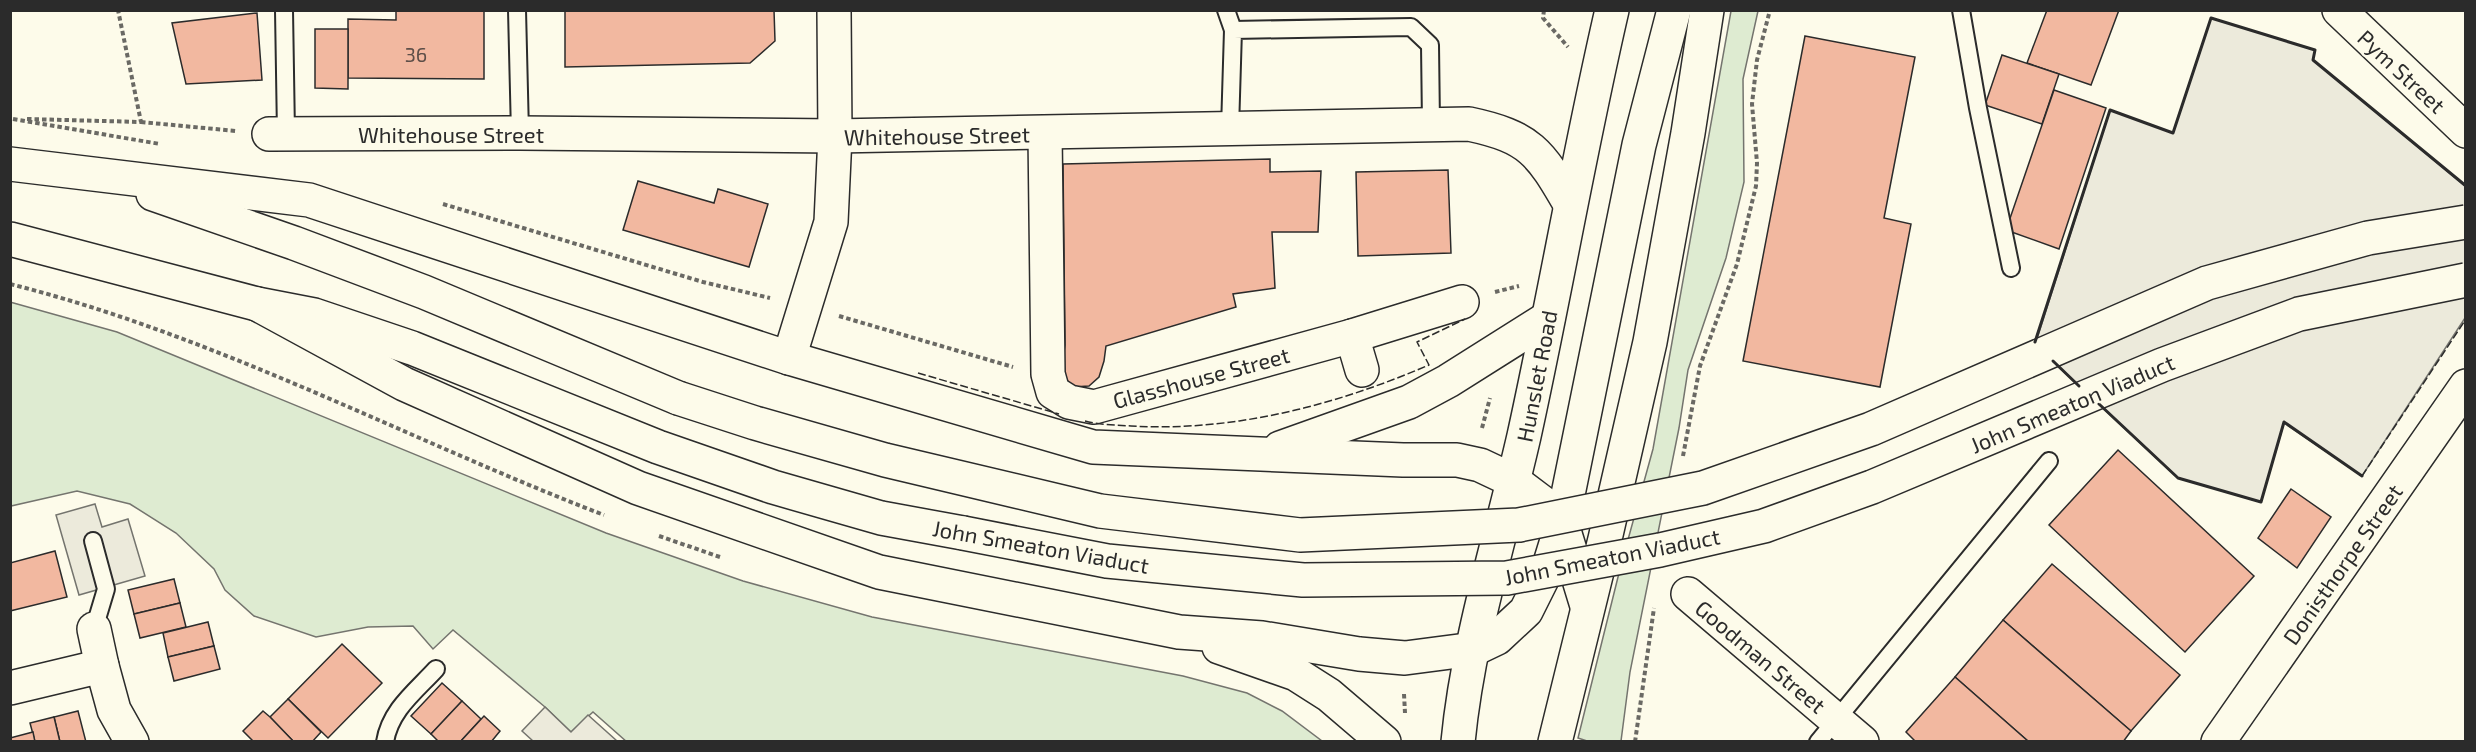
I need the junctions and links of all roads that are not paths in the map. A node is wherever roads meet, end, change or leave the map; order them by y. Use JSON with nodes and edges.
{"nodes":[{"id":1,"x":284,"y":10,"type":"edge"},
{"id":2,"x":517,"y":10,"type":"edge"},
{"id":3,"x":834,"y":10,"type":"edge"},
{"id":4,"x":1226,"y":10,"type":"edge"},
{"id":5,"x":1612,"y":10,"type":"edge"},
{"id":6,"x":1674,"y":10,"type":"edge"},
{"id":7,"x":1707,"y":10,"type":"edge"},
{"id":8,"x":1961,"y":10,"type":"edge"},
{"id":9,"x":2339,"y":10,"type":"edge"},
{"id":10,"x":1233,"y":30,"type":"junction"},
{"id":11,"x":1431,"y":124,"type":"junction"},
{"id":12,"x":1230,"y":129,"type":"junction"},
{"id":13,"x":2466,"y":131,"type":"edge"},
{"id":14,"x":520,"y":133,"type":"junction"},
{"id":15,"x":1045,"y":133,"type":"junction"},
{"id":16,"x":278,"y":134,"type":"joint"},
{"id":17,"x":835,"y":136,"type":"junction"},
{"id":18,"x":10,"y":164,"type":"edge"},
{"id":19,"x":89,"y":172,"type":"junction"},
{"id":20,"x":1570,"y":204,"type":"junction"},
{"id":21,"x":2466,"y":222,"type":"edge"},
{"id":22,"x":10,"y":239,"type":"edge"},
{"id":23,"x":2011,"y":268,"type":"dead end"},
{"id":24,"x":2466,"y":280,"type":"edge"},
{"id":25,"x":1462,"y":302,"type":"dead end"},
{"id":26,"x":257,"y":304,"type":"junction"},
{"id":27,"x":1548,"y":318,"type":"junction"},
{"id":28,"x":1352,"y":336,"type":"junction"},
{"id":29,"x":789,"y":358,"type":"junction"},
{"id":30,"x":1362,"y":370,"type":"dead end"},
{"id":31,"x":2466,"y":386,"type":"edge"},
{"id":32,"x":1262,"y":454,"type":"junction"},
{"id":33,"x":2049,"y":461,"type":"dead end"},
{"id":34,"x":1514,"y":481,"type":"junction"},
{"id":35,"x":1562,"y":524,"type":"junction"},
{"id":36,"x":93,"y":541,"type":"dead end"},
{"id":37,"x":1688,"y":594,"type":"dead end"},
{"id":38,"x":1587,"y":606,"type":"junction"},
{"id":39,"x":94,"y":629,"type":"joint"},
{"id":40,"x":1179,"y":632,"type":"junction"},
{"id":41,"x":1474,"y":649,"type":"junction"},
{"id":42,"x":102,"y":666,"type":"junction"},
{"id":43,"x":436,"y":669,"type":"dead end"},
{"id":44,"x":10,"y":688,"type":"edge"},
{"id":45,"x":1828,"y":731,"type":"edge"},
{"id":46,"x":132,"y":741,"type":"edge"},
{"id":47,"x":385,"y":741,"type":"edge"},
{"id":48,"x":1384,"y":741,"type":"edge"},
{"id":49,"x":1458,"y":741,"type":"edge"},
{"id":50,"x":1555,"y":741,"type":"edge"},
{"id":51,"x":1862,"y":741,"type":"edge"},
{"id":52,"x":2218,"y":741,"type":"edge"}],
"edges":[{"from":1,"to":16,"type":"lane"},
{"from":2,"to":14,"type":"lane"},
{"from":3,"to":17,"type":"main road"},
{"from":4,"to":10,"type":"lane"},
{"from":5,"to":20,"type":"main road","name":"Hunslet Road"},
{"from":6,"to":35,"type":"main road"},
{"from":7,"to":38,"type":"main road"},
{"from":8,"to":23,"type":"lane"},
{"from":9,"to":13,"type":"main road","name":"Pym Street"},
{"from":10,"to":11,"type":"lane"},
{"from":10,"to":12,"type":"lane"},
{"from":11,"to":12,"type":"main road","name":"Whitehouse Street"},
{"from":11,"to":20,"type":"main road","name":"Whitehouse Street"},
{"from":12,"to":15,"type":"main road","name":"Whitehouse Street"},
{"from":14,"to":16,"type":"main road","name":"Whitehouse Street"},
{"from":14,"to":17,"type":"main road","name":"Whitehouse Street"},
{"from":15,"to":17,"type":"main road","name":"Whitehouse Street"},
{"from":15,"to":28,"type":"main road","name":"Glasshouse Street"},
{"from":17,"to":29,"type":"main road"},
{"from":18,"to":19,"type":"main road"},
{"from":19,"to":21,"type":"main road","name":"John Smeaton Viaduct","bridge":true},
{"from":19,"to":29,"type":"main road"},
{"from":20,"to":27,"type":"main road","name":"Hunslet Road"},
{"from":22,"to":26,"type":"main road"},
{"from":24,"to":26,"type":"main road","name":"John Smeaton Viaduct","bridge":true},
{"from":25,"to":28,"type":"main road","name":"Glasshouse Street"},
{"from":26,"to":40,"type":"main road"},
{"from":27,"to":32,"type":"main road"},
{"from":27,"to":34,"type":"main road","name":"Hunslet Road"},
{"from":28,"to":30,"type":"main road"},
{"from":29,"to":32,"type":"main road"},
{"from":31,"to":52,"type":"main road","name":"Donisthorpe Street"},
{"from":32,"to":34,"type":"main road"},
{"from":33,"to":45,"type":"lane"},
{"from":34,"to":35,"type":"main road"},
{"from":34,"to":41,"type":"main road","name":"Hunslet Road"},
{"from":35,"to":38,"type":"main road"},
{"from":35,"to":41,"type":"main road"},
{"from":36,"to":39,"type":"lane"},
{"from":37,"to":45,"type":"main road","name":"Goodman Street"},
{"from":38,"to":50,"type":"main road"},
{"from":39,"to":42,"type":"main road"},
{"from":40,"to":41,"type":"main road"},
{"from":40,"to":48,"type":"main road"},
{"from":41,"to":49,"type":"main road","name":"Hunslet Road"},
{"from":42,"to":44,"type":"main road"},
{"from":42,"to":46,"type":"main road"},
{"from":43,"to":47,"type":"lane"},
{"from":45,"to":51,"type":"main road","name":"Goodman Street"}]}
